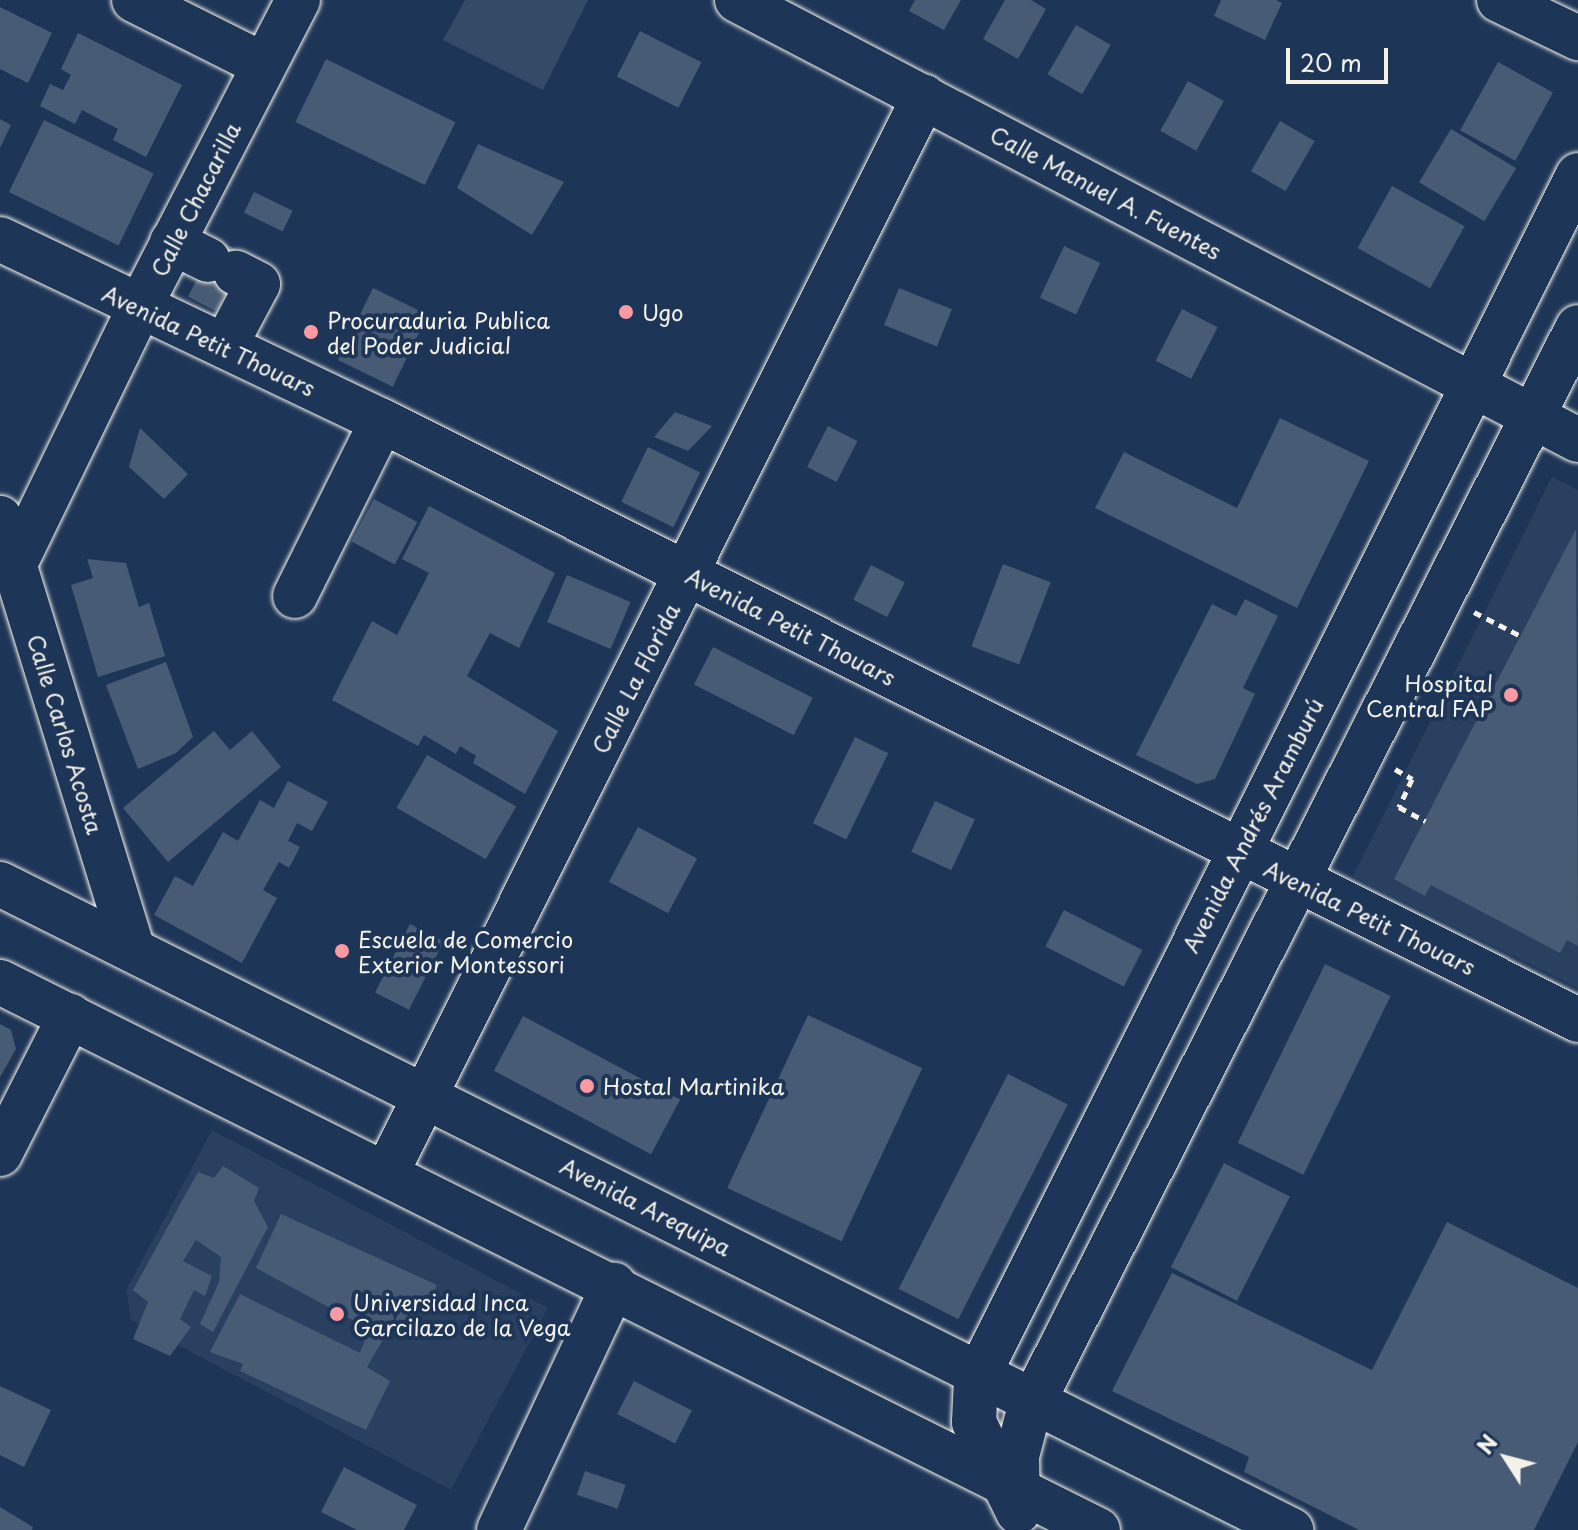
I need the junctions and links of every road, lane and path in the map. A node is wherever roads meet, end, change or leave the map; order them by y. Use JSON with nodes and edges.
{"nodes":[{"id":1,"x":134,"y":0,"type":"edge"},
{"id":2,"x":298,"y":0,"type":"edge"},
{"id":3,"x":737,"y":0,"type":"edge"},
{"id":4,"x":1499,"y":0,"type":"edge"},
{"id":5,"x":1578,"y":38,"type":"edge"},
{"id":6,"x":264,"y":65,"type":"junction"},
{"id":7,"x":924,"y":97,"type":"junction"},
{"id":8,"x":1578,"y":175,"type":"edge"},
{"id":9,"x":0,"y":239,"type":"edge"},
{"id":10,"x":205,"y":258,"type":"junction"},
{"id":11,"x":139,"y":308,"type":"junction"},
{"id":12,"x":1578,"y":327,"type":"edge"},
{"id":13,"x":225,"y":346,"type":"junction"},
{"id":14,"x":1473,"y":386,"type":"junction"},
{"id":15,"x":1532,"y":415,"type":"junction"},
{"id":16,"x":382,"y":421,"type":"junction"},
{"id":17,"x":1578,"y":440,"type":"edge"},
{"id":18,"x":53,"y":487,"type":"junction"},
{"id":19,"x":0,"y":494,"type":"edge"},
{"id":20,"x":0,"y":518,"type":"edge"},
{"id":21,"x":14,"y":566,"type":"junction"},
{"id":22,"x":687,"y":575,"type":"junction"},
{"id":23,"x":1441,"y":595,"type":"junction"},
{"id":24,"x":295,"y":596,"type":"dead end"},
{"id":25,"x":1521,"y":636,"type":"dead end"},
{"id":26,"x":1362,"y":752,"type":"junction"},
{"id":27,"x":1425,"y":821,"type":"dead end"},
{"id":28,"x":1238,"y":851,"type":"junction"},
{"id":29,"x":1297,"y":881,"type":"junction"},
{"id":30,"x":0,"y":884,"type":"edge"},
{"id":31,"x":133,"y":949,"type":"junction"},
{"id":32,"x":0,"y":982,"type":"edge"},
{"id":33,"x":70,"y":1016,"type":"junction"},
{"id":34,"x":1578,"y":1020,"type":"edge"},
{"id":35,"x":425,"y":1096,"type":"junction"},
{"id":36,"x":0,"y":1154,"type":"edge"},
{"id":37,"x":387,"y":1172,"type":"junction"},
{"id":38,"x":614,"y":1285,"type":"junction"},
{"id":39,"x":979,"y":1373,"type":"junction"},
{"id":40,"x":1033,"y":1402,"type":"junction"},
{"id":41,"x":1014,"y":1503,"type":"edge"},
{"id":42,"x":499,"y":1530,"type":"edge"},
{"id":43,"x":1098,"y":1530,"type":"edge"},
{"id":44,"x":1291,"y":1530,"type":"edge"}],
"edges":[{"from":1,"to":6,"type":"main road"},
{"from":2,"to":6,"type":"main road","name":"Calle Chacarilla"},
{"from":3,"to":7,"type":"main road","name":"Calle Manuel A. Fuentes"},
{"from":4,"to":5,"type":"main road"},
{"from":6,"to":10,"type":"main road","name":"Calle Chacarilla"},
{"from":7,"to":14,"type":"main road","name":"Calle Manuel A. Fuentes"},
{"from":7,"to":22,"type":"main road","name":"Calle La Florida"},
{"from":8,"to":14,"type":"main road","name":"Avenida Andrés Aramburú"},
{"from":9,"to":11,"type":"main road","name":"Avenida Petit Thouars"},
{"from":10,"to":11,"type":"main road","name":"Calle Chacarilla"},
{"from":10,"to":13,"type":"main road"},
{"from":11,"to":13,"type":"main road","name":"Avenida Petit Thouars"},
{"from":11,"to":18,"type":"main road","name":"Calle Chacarilla"},
{"from":12,"to":15,"type":"main road"},
{"from":13,"to":16,"type":"main road","name":"Avenida Petit Thouars"},
{"from":14,"to":15,"type":"main road","name":"Calle Manuel A. Fuentes"},
{"from":14,"to":28,"type":"main road","name":"Avenida Andrés Aramburú"},
{"from":15,"to":17,"type":"main road","name":"Calle Manuel A. Fuentes"},
{"from":15,"to":23,"type":"main road"},
{"from":16,"to":22,"type":"main road","name":"Avenida Petit Thouars"},
{"from":16,"to":24,"type":"main road"},
{"from":18,"to":19,"type":"main road"},
{"from":18,"to":21,"type":"main road","name":"Calle Chacarilla"},
{"from":20,"to":21,"type":"main road","name":"Calle Carlos Acosta"},
{"from":21,"to":31,"type":"main road","name":"Calle Carlos Acosta"},
{"from":22,"to":28,"type":"main road","name":"Avenida Petit Thouars"},
{"from":22,"to":35,"type":"main road","name":"Calle La Florida"},
{"from":23,"to":25,"type":"path"},
{"from":23,"to":26,"type":"main road"},
{"from":26,"to":27,"type":"path"},
{"from":26,"to":29,"type":"main road"},
{"from":28,"to":29,"type":"main road","name":"Avenida Petit Thouars"},
{"from":28,"to":39,"type":"main road","name":"Avenida Andrés Aramburú"},
{"from":29,"to":34,"type":"main road","name":"Avenida Petit Thouars"},
{"from":29,"to":40,"type":"main road"},
{"from":30,"to":31,"type":"main road","name":"Avenida Arequipa"},
{"from":31,"to":35,"type":"main road","name":"Avenida Arequipa"},
{"from":32,"to":33,"type":"main road"},
{"from":33,"to":36,"type":"main road"},
{"from":33,"to":37,"type":"main road"},
{"from":35,"to":37,"type":"main road","name":"Calle La Florida"},
{"from":35,"to":39,"type":"main road","name":"Avenida Arequipa"},
{"from":37,"to":38,"type":"main road"},
{"from":38,"to":41,"type":"main road"},
{"from":38,"to":42,"type":"main road"},
{"from":39,"to":40,"type":"main road","name":"Avenida Arequipa"},
{"from":39,"to":41,"type":"main road","name":"Avenida Andrés Aramburú"},
{"from":40,"to":41,"type":"main road"},
{"from":40,"to":44,"type":"main road","name":"Avenida Arequipa"},
{"from":41,"to":43,"type":"main road"}]}
